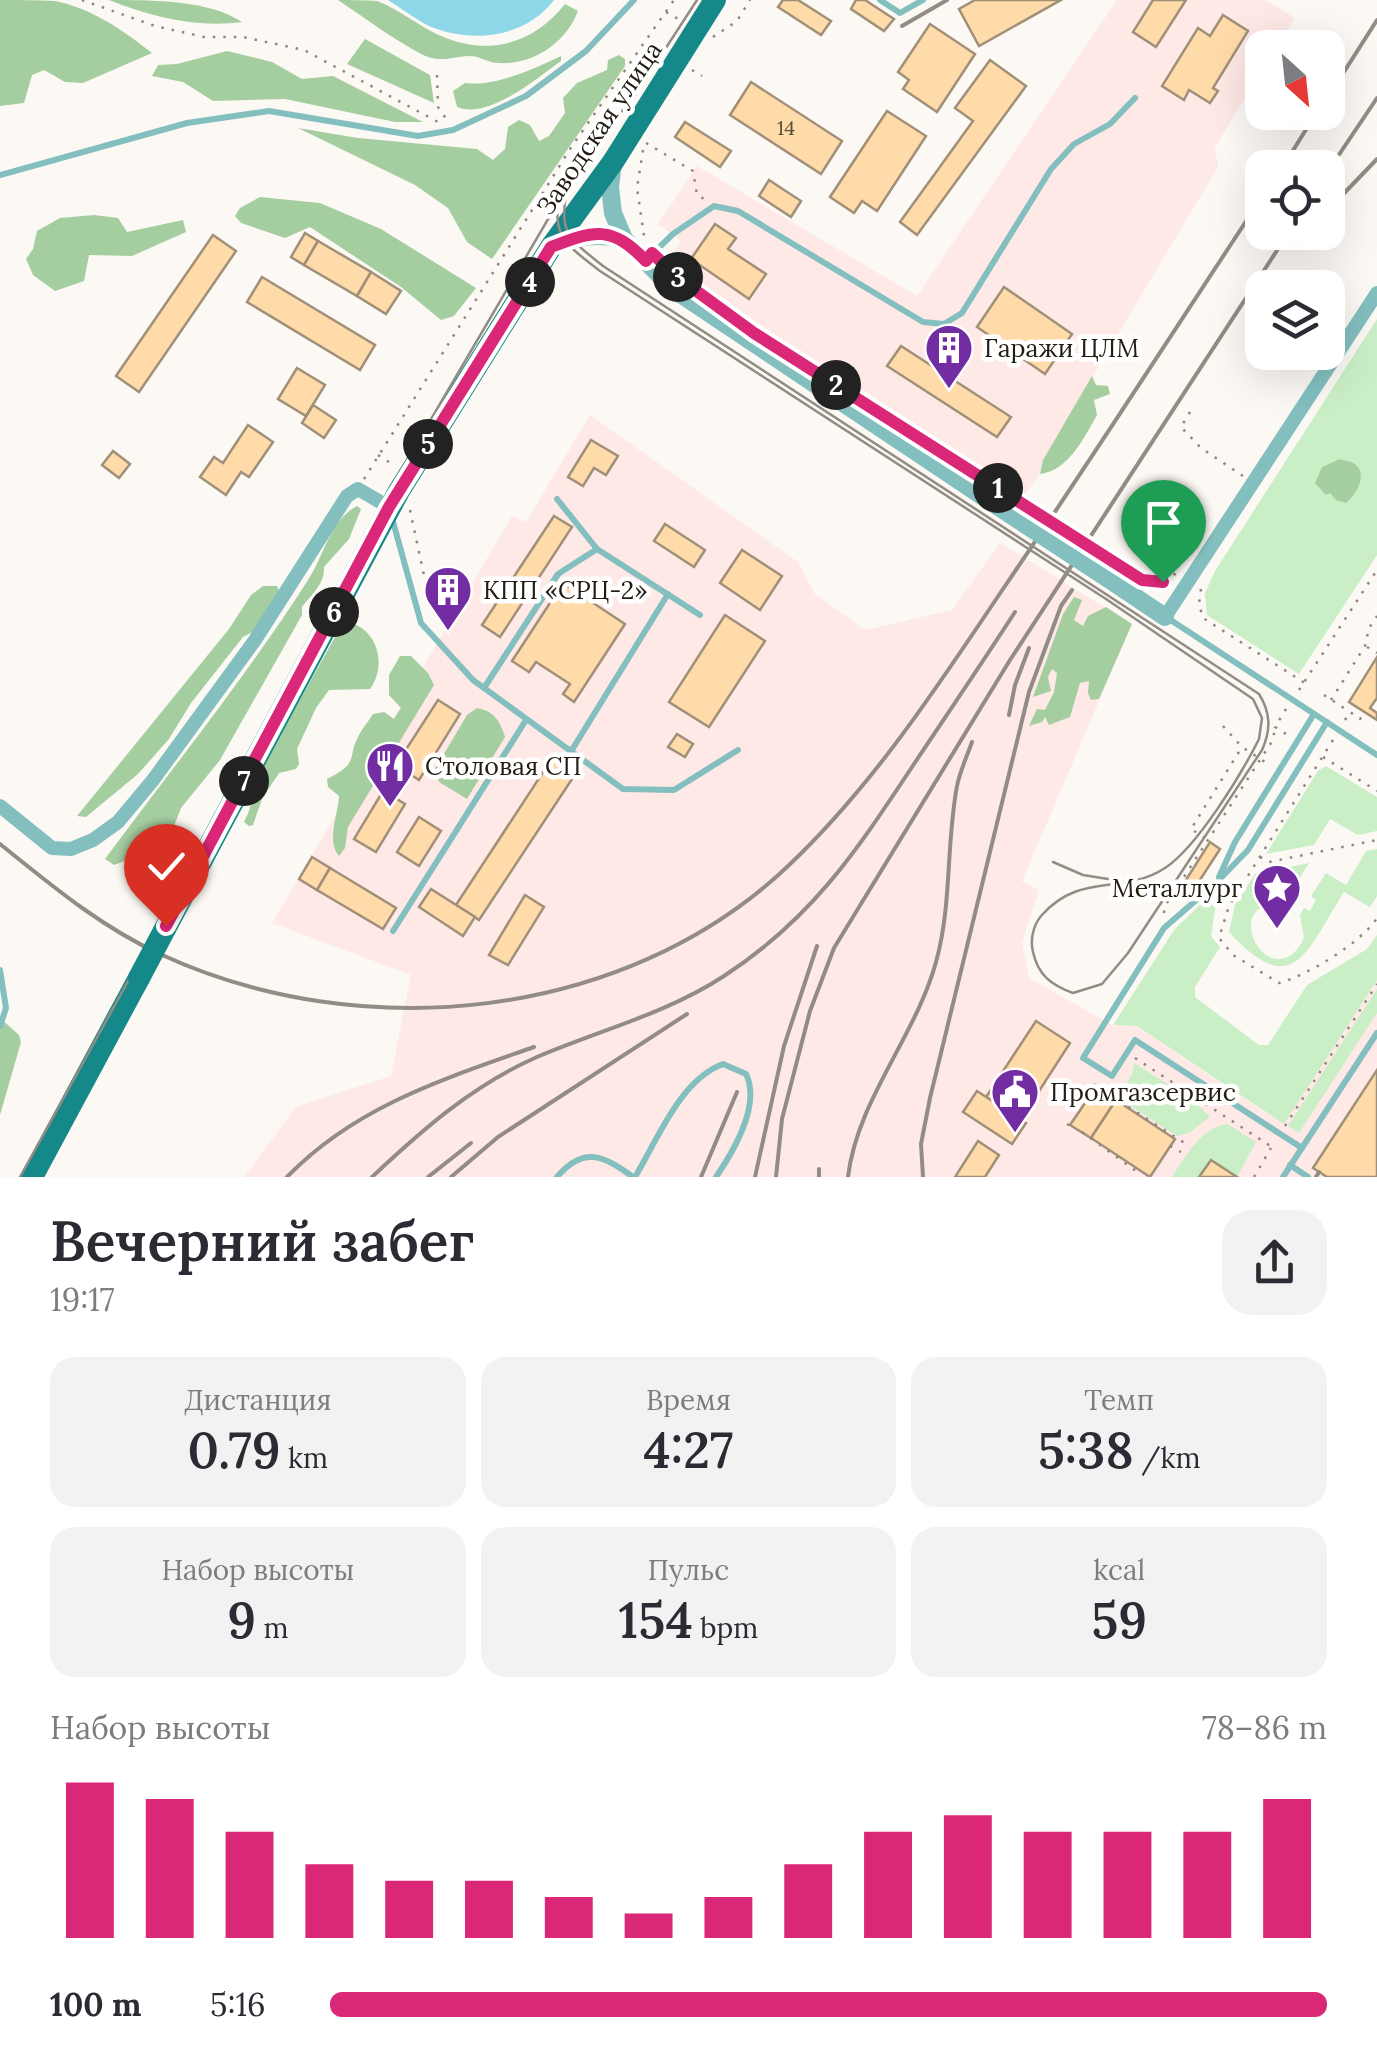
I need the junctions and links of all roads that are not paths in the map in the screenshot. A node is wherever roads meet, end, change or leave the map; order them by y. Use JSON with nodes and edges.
{"nodes":[{"id":1,"x":634,"y":0,"type":"edge"},
{"id":2,"x":715,"y":0,"type":"edge"},
{"id":3,"x":880,"y":0,"type":"edge"},
{"id":4,"x":923,"y":0,"type":"edge"},
{"id":5,"x":1135,"y":98,"type":"dead end"},
{"id":6,"x":613,"y":162,"type":"junction"},
{"id":7,"x":0,"y":175,"type":"edge"},
{"id":8,"x":624,"y":239,"type":"junction"},
{"id":9,"x":551,"y":247,"type":"junction"},
{"id":10,"x":649,"y":257,"type":"junction"},
{"id":11,"x":1377,"y":293,"type":"edge"},
{"id":12,"x":557,"y":499,"type":"dead end"},
{"id":13,"x":389,"y":507,"type":"junction"},
{"id":14,"x":597,"y":548,"type":"junction"},
{"id":15,"x":668,"y":594,"type":"junction"},
{"id":16,"x":700,"y":615,"type":"dead end"},
{"id":17,"x":1165,"y":617,"type":"junction"},
{"id":18,"x":484,"y":688,"type":"junction"},
{"id":19,"x":1314,"y":714,"type":"junction"},
{"id":20,"x":526,"y":720,"type":"junction"},
{"id":21,"x":1327,"y":722,"type":"junction"},
{"id":22,"x":738,"y":750,"type":"dead end"},
{"id":23,"x":570,"y":752,"type":"junction"},
{"id":24,"x":1377,"y":754,"type":"edge"},
{"id":25,"x":0,"y":806,"type":"edge"},
{"id":26,"x":1217,"y":882,"type":"junction"},
{"id":27,"x":393,"y":931,"type":"dead end"},
{"id":28,"x":0,"y":970,"type":"edge"},
{"id":29,"x":0,"y":1026,"type":"edge"},
{"id":30,"x":1377,"y":1033,"type":"edge"},
{"id":31,"x":1302,"y":1148,"type":"junction"},
{"id":32,"x":1290,"y":1166,"type":"junction"},
{"id":33,"x":32,"y":1177,"type":"edge"},
{"id":34,"x":557,"y":1177,"type":"edge"},
{"id":35,"x":634,"y":1177,"type":"edge"},
{"id":36,"x":716,"y":1177,"type":"edge"},
{"id":37,"x":1283,"y":1177,"type":"edge"},
{"id":38,"x":1308,"y":1177,"type":"edge"}],
"edges":[{"from":1,"to":7,"type":"lane"},
{"from":2,"to":6,"type":"main road","name":"Заводская улица"},
{"from":3,"to":4,"type":"lane"},
{"from":5,"to":10,"type":"lane"},
{"from":6,"to":8,"type":"street"},
{"from":6,"to":9,"type":"main road","name":"Заводская улица"},
{"from":8,"to":9,"type":"street"},
{"from":8,"to":10,"type":"street"},
{"from":9,"to":13,"type":"main road","name":"Заводская улица"},
{"from":10,"to":17,"type":"street","bridge":true},
{"from":11,"to":17,"type":"street"},
{"from":12,"to":14,"type":"lane"},
{"from":13,"to":18,"type":"lane"},
{"from":13,"to":25,"type":"street"},
{"from":13,"to":33,"type":"main road","name":"Заводская улица","bridge":true},
{"from":14,"to":15,"type":"lane"},
{"from":14,"to":18,"type":"lane"},
{"from":15,"to":16,"type":"lane"},
{"from":15,"to":23,"type":"lane"},
{"from":17,"to":19,"type":"lane"},
{"from":18,"to":20,"type":"lane"},
{"from":19,"to":21,"type":"lane"},
{"from":19,"to":26,"type":"lane"},
{"from":20,"to":23,"type":"lane"},
{"from":20,"to":27,"type":"lane"},
{"from":21,"to":24,"type":"lane"},
{"from":21,"to":26,"type":"lane"},
{"from":22,"to":23,"type":"lane"},
{"from":26,"to":31,"type":"lane"},
{"from":28,"to":29,"type":"lane"},
{"from":30,"to":31,"type":"lane"},
{"from":31,"to":32,"type":"lane"},
{"from":32,"to":37,"type":"lane"},
{"from":32,"to":38,"type":"lane"},
{"from":34,"to":35,"type":"lane"},
{"from":35,"to":36,"type":"lane"}]}
